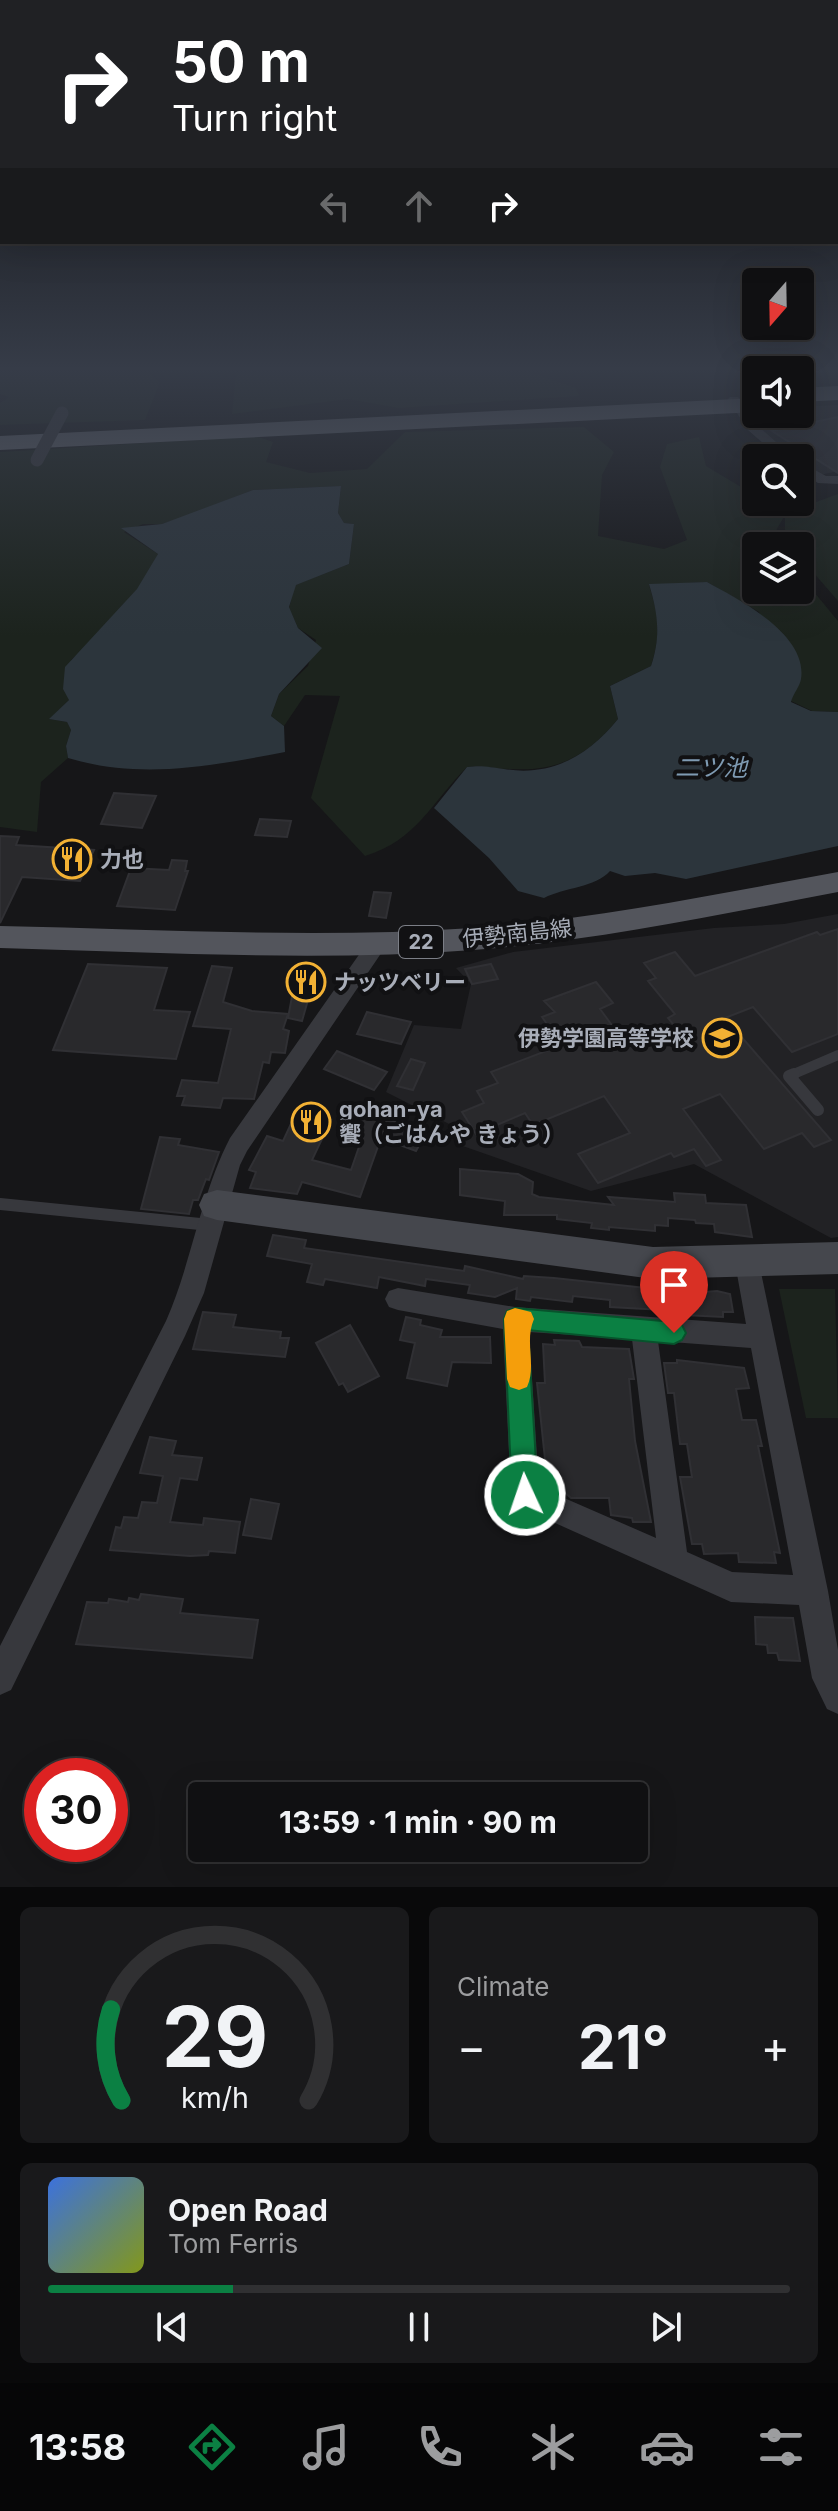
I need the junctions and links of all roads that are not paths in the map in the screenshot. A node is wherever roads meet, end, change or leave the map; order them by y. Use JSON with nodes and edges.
{"nodes":[{"id":1,"x":814,"y":475,"type":"edge"},
{"id":2,"x":838,"y":480,"type":"edge"},
{"id":3,"x":838,"y":882,"type":"edge"},
{"id":4,"x":0,"y":937,"type":"edge"},
{"id":5,"x":377,"y":944,"type":"junction"},
{"id":6,"x":838,"y":1055,"type":"edge"},
{"id":7,"x":818,"y":1110,"type":"dead end"},
{"id":8,"x":0,"y":1204,"type":"edge"},
{"id":9,"x":214,"y":1215,"type":"junction"},
{"id":10,"x":838,"y":1258,"type":"edge"},
{"id":11,"x":747,"y":1263,"type":"junction"},
{"id":12,"x":398,"y":1299,"type":"dead end"},
{"id":13,"x":515,"y":1319,"type":"junction"},
{"id":14,"x":644,"y":1331,"type":"junction"},
{"id":15,"x":762,"y":1337,"type":"junction"},
{"id":16,"x":673,"y":1561,"type":"junction"},
{"id":17,"x":813,"y":1591,"type":"junction"},
{"id":18,"x":0,"y":1679,"type":"edge"},
{"id":19,"x":838,"y":1698,"type":"edge"}],
"edges":[{"from":1,"to":2,"type":"street"},
{"from":3,"to":5,"type":"main road","name":"伊勢南島線","number":"22"},
{"from":4,"to":5,"type":"main road","name":"伊勢南島線","number":"22"},
{"from":5,"to":9,"type":"street"},
{"from":6,"to":7,"type":"lane"},
{"from":8,"to":9,"type":"lane"},
{"from":9,"to":11,"type":"street"},
{"from":9,"to":18,"type":"street"},
{"from":10,"to":11,"type":"street"},
{"from":11,"to":15,"type":"street"},
{"from":12,"to":13,"type":"street"},
{"from":13,"to":14,"type":"street"},
{"from":13,"to":16,"type":"street"},
{"from":14,"to":15,"type":"street"},
{"from":14,"to":16,"type":"street"},
{"from":15,"to":17,"type":"street"},
{"from":16,"to":17,"type":"street"},
{"from":17,"to":19,"type":"street"}]}
